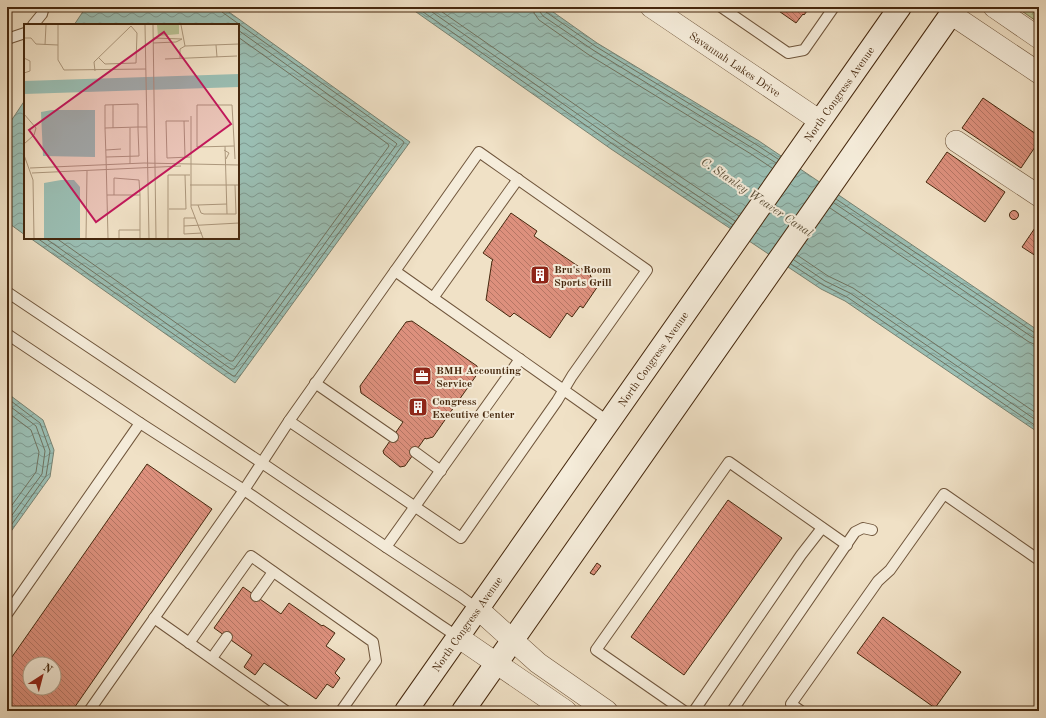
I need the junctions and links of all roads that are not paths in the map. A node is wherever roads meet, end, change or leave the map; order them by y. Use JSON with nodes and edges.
{"nodes":[{"id":1,"x":44,"y":7,"type":"edge"},
{"id":2,"x":651,"y":7,"type":"edge"},
{"id":3,"x":721,"y":7,"type":"edge"},
{"id":4,"x":834,"y":7,"type":"edge"},
{"id":5,"x":900,"y":7,"type":"edge"},
{"id":6,"x":994,"y":7,"type":"edge"},
{"id":7,"x":953,"y":9,"type":"edge"},
{"id":8,"x":34,"y":24,"type":"edge"},
{"id":9,"x":24,"y":33,"type":"edge"},
{"id":10,"x":1039,"y":38,"type":"edge"},
{"id":11,"x":7,"y":39,"type":"edge"},
{"id":12,"x":1039,"y":74,"type":"edge"},
{"id":13,"x":820,"y":122,"type":"junction"},
{"id":14,"x":956,"y":141,"type":"dead end"},
{"id":15,"x":518,"y":179,"type":"junction"},
{"id":16,"x":1037,"y":190,"type":"edge"},
{"id":17,"x":394,"y":271,"type":"junction"},
{"id":18,"x":7,"y":292,"type":"edge"},
{"id":19,"x":433,"y":298,"type":"junction"},
{"id":20,"x":7,"y":334,"type":"edge"},
{"id":21,"x":520,"y":359,"type":"junction"},
{"id":22,"x":315,"y":383,"type":"junction"},
{"id":23,"x":563,"y":390,"type":"junction"},
{"id":24,"x":289,"y":421,"type":"junction"},
{"id":25,"x":609,"y":422,"type":"junction"},
{"id":26,"x":140,"y":423,"type":"junction"},
{"id":27,"x":393,"y":437,"type":"dead end"},
{"id":28,"x":415,"y":452,"type":"dead end"},
{"id":29,"x":262,"y":463,"type":"junction"},
{"id":30,"x":441,"y":471,"type":"junction"},
{"id":31,"x":244,"y":490,"type":"junction"},
{"id":32,"x":415,"y":507,"type":"junction"},
{"id":33,"x":822,"y":528,"type":"junction"},
{"id":34,"x":872,"y":530,"type":"dead end"},
{"id":35,"x":847,"y":545,"type":"junction"},
{"id":36,"x":386,"y":547,"type":"junction"},
{"id":37,"x":1039,"y":560,"type":"edge"},
{"id":38,"x":273,"y":572,"type":"junction"},
{"id":39,"x":256,"y":596,"type":"dead end"},
{"id":40,"x":478,"y":609,"type":"junction"},
{"id":41,"x":7,"y":614,"type":"edge"},
{"id":42,"x":154,"y":618,"type":"junction"},
{"id":43,"x":227,"y":637,"type":"dead end"},
{"id":44,"x":458,"y":637,"type":"junction"},
{"id":45,"x":513,"y":639,"type":"junction"},
{"id":46,"x":189,"y":643,"type":"junction"},
{"id":47,"x":212,"y":658,"type":"junction"},
{"id":48,"x":496,"y":663,"type":"junction"},
{"id":49,"x":89,"y":711,"type":"edge"},
{"id":50,"x":286,"y":711,"type":"edge"},
{"id":51,"x":341,"y":711,"type":"edge"},
{"id":52,"x":406,"y":711,"type":"edge"},
{"id":53,"x":463,"y":711,"type":"edge"},
{"id":54,"x":566,"y":711,"type":"edge"},
{"id":55,"x":607,"y":711,"type":"edge"},
{"id":56,"x":684,"y":711,"type":"edge"},
{"id":57,"x":694,"y":711,"type":"edge"},
{"id":58,"x":732,"y":711,"type":"edge"},
{"id":59,"x":800,"y":711,"type":"edge"}],
"edges":[{"from":1,"to":8,"type":"lane"},
{"from":2,"to":13,"type":"street","name":"Savannah Lakes Drive"},
{"from":3,"to":4,"type":"lane"},
{"from":5,"to":13,"type":"main road","name":"North Congress Avenue"},
{"from":6,"to":10,"type":"street"},
{"from":7,"to":12,"type":"street"},
{"from":7,"to":45,"type":"main road"},
{"from":9,"to":11,"type":"lane"},
{"from":13,"to":25,"type":"main road","name":"North Congress Avenue"},
{"from":14,"to":16,"type":"street"},
{"from":15,"to":17,"type":"lane"},
{"from":15,"to":19,"type":"lane"},
{"from":15,"to":23,"type":"lane"},
{"from":17,"to":19,"type":"lane"},
{"from":17,"to":22,"type":"lane"},
{"from":18,"to":29,"type":"lane"},
{"from":19,"to":21,"type":"lane"},
{"from":20,"to":26,"type":"lane"},
{"from":21,"to":23,"type":"lane"},
{"from":21,"to":30,"type":"lane"},
{"from":22,"to":24,"type":"lane"},
{"from":22,"to":27,"type":"lane"},
{"from":23,"to":25,"type":"lane"},
{"from":23,"to":32,"type":"lane"},
{"from":24,"to":29,"type":"lane"},
{"from":24,"to":32,"type":"lane"},
{"from":25,"to":40,"type":"main road","name":"North Congress Avenue"},
{"from":26,"to":31,"type":"lane"},
{"from":26,"to":41,"type":"lane"},
{"from":28,"to":30,"type":"lane"},
{"from":29,"to":31,"type":"lane"},
{"from":29,"to":36,"type":"lane"},
{"from":30,"to":32,"type":"lane"},
{"from":31,"to":42,"type":"lane"},
{"from":31,"to":44,"type":"lane"},
{"from":32,"to":36,"type":"lane"},
{"from":33,"to":35,"type":"lane"},
{"from":33,"to":56,"type":"lane"},
{"from":33,"to":57,"type":"lane"},
{"from":34,"to":35,"type":"lane"},
{"from":35,"to":58,"type":"lane"},
{"from":36,"to":40,"type":"lane"},
{"from":37,"to":59,"type":"lane"},
{"from":38,"to":39,"type":"lane"},
{"from":38,"to":46,"type":"lane"},
{"from":38,"to":51,"type":"lane"},
{"from":40,"to":44,"type":"main road","name":"North Congress Avenue"},
{"from":40,"to":45,"type":"street"},
{"from":42,"to":46,"type":"lane"},
{"from":42,"to":49,"type":"lane"},
{"from":43,"to":47,"type":"lane"},
{"from":44,"to":48,"type":"street"},
{"from":44,"to":52,"type":"main road","name":"North Congress Avenue"},
{"from":45,"to":48,"type":"main road"},
{"from":45,"to":55,"type":"street"},
{"from":46,"to":47,"type":"lane"},
{"from":47,"to":50,"type":"lane"},
{"from":48,"to":53,"type":"main road"},
{"from":48,"to":54,"type":"street"}]}
